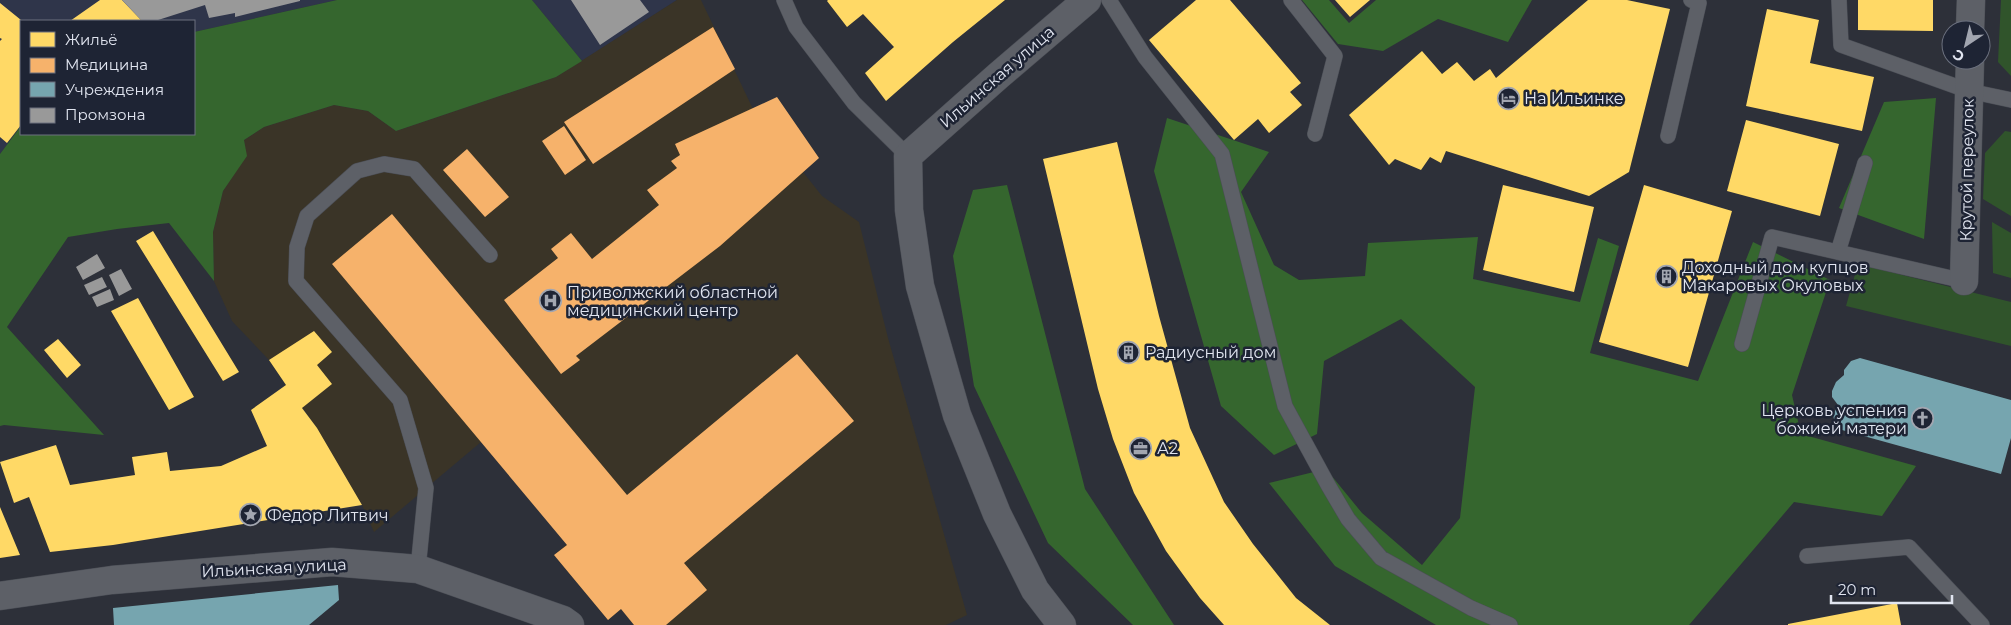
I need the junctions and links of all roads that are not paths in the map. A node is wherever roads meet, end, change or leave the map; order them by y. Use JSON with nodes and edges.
{"nodes":[{"id":1,"x":784,"y":0,"type":"edge"},
{"id":2,"x":1087,"y":0,"type":"edge"},
{"id":3,"x":1109,"y":0,"type":"edge"},
{"id":4,"x":1291,"y":0,"type":"edge"},
{"id":5,"x":1691,"y":0,"type":"edge"},
{"id":6,"x":1839,"y":0,"type":"edge"},
{"id":7,"x":1971,"y":0,"type":"edge"},
{"id":8,"x":1970,"y":20,"type":"edge"},
{"id":9,"x":1970,"y":70,"type":"edge"},
{"id":10,"x":1969,"y":91,"type":"junction"},
{"id":11,"x":2011,"y":100,"type":"edge"},
{"id":12,"x":1314,"y":134,"type":"dead end"},
{"id":13,"x":1668,"y":136,"type":"dead end"},
{"id":14,"x":908,"y":156,"type":"junction"},
{"id":15,"x":1865,"y":163,"type":"dead end"},
{"id":16,"x":1838,"y":252,"type":"junction"},
{"id":17,"x":490,"y":255,"type":"dead end"},
{"id":18,"x":1964,"y":281,"type":"joint"},
{"id":19,"x":1742,"y":344,"type":"dead end"},
{"id":20,"x":1807,"y":556,"type":"dead end"},
{"id":21,"x":418,"y":569,"type":"junction"},
{"id":22,"x":0,"y":596,"type":"edge"},
{"id":23,"x":570,"y":625,"type":"edge"},
{"id":24,"x":1062,"y":625,"type":"edge"},
{"id":25,"x":1510,"y":625,"type":"edge"},
{"id":26,"x":1982,"y":625,"type":"edge"}],
"edges":[{"from":1,"to":14,"type":"lane"},
{"from":2,"to":14,"type":"street","name":"Ильинская улица"},
{"from":3,"to":25,"type":"lane"},
{"from":4,"to":12,"type":"lane"},
{"from":5,"to":13,"type":"lane"},
{"from":6,"to":10,"type":"lane"},
{"from":7,"to":8,"type":"street"},
{"from":9,"to":10,"type":"street","name":"Крутой переулок"},
{"from":10,"to":11,"type":"lane"},
{"from":10,"to":18,"type":"street","name":"Крутой переулок"},
{"from":14,"to":24,"type":"street"},
{"from":15,"to":16,"type":"lane"},
{"from":16,"to":18,"type":"lane"},
{"from":16,"to":19,"type":"lane"},
{"from":17,"to":21,"type":"lane"},
{"from":20,"to":26,"type":"lane"},
{"from":21,"to":22,"type":"street","name":"Ильинская улица"},
{"from":21,"to":23,"type":"street","name":"Ильинская улица"}]}
